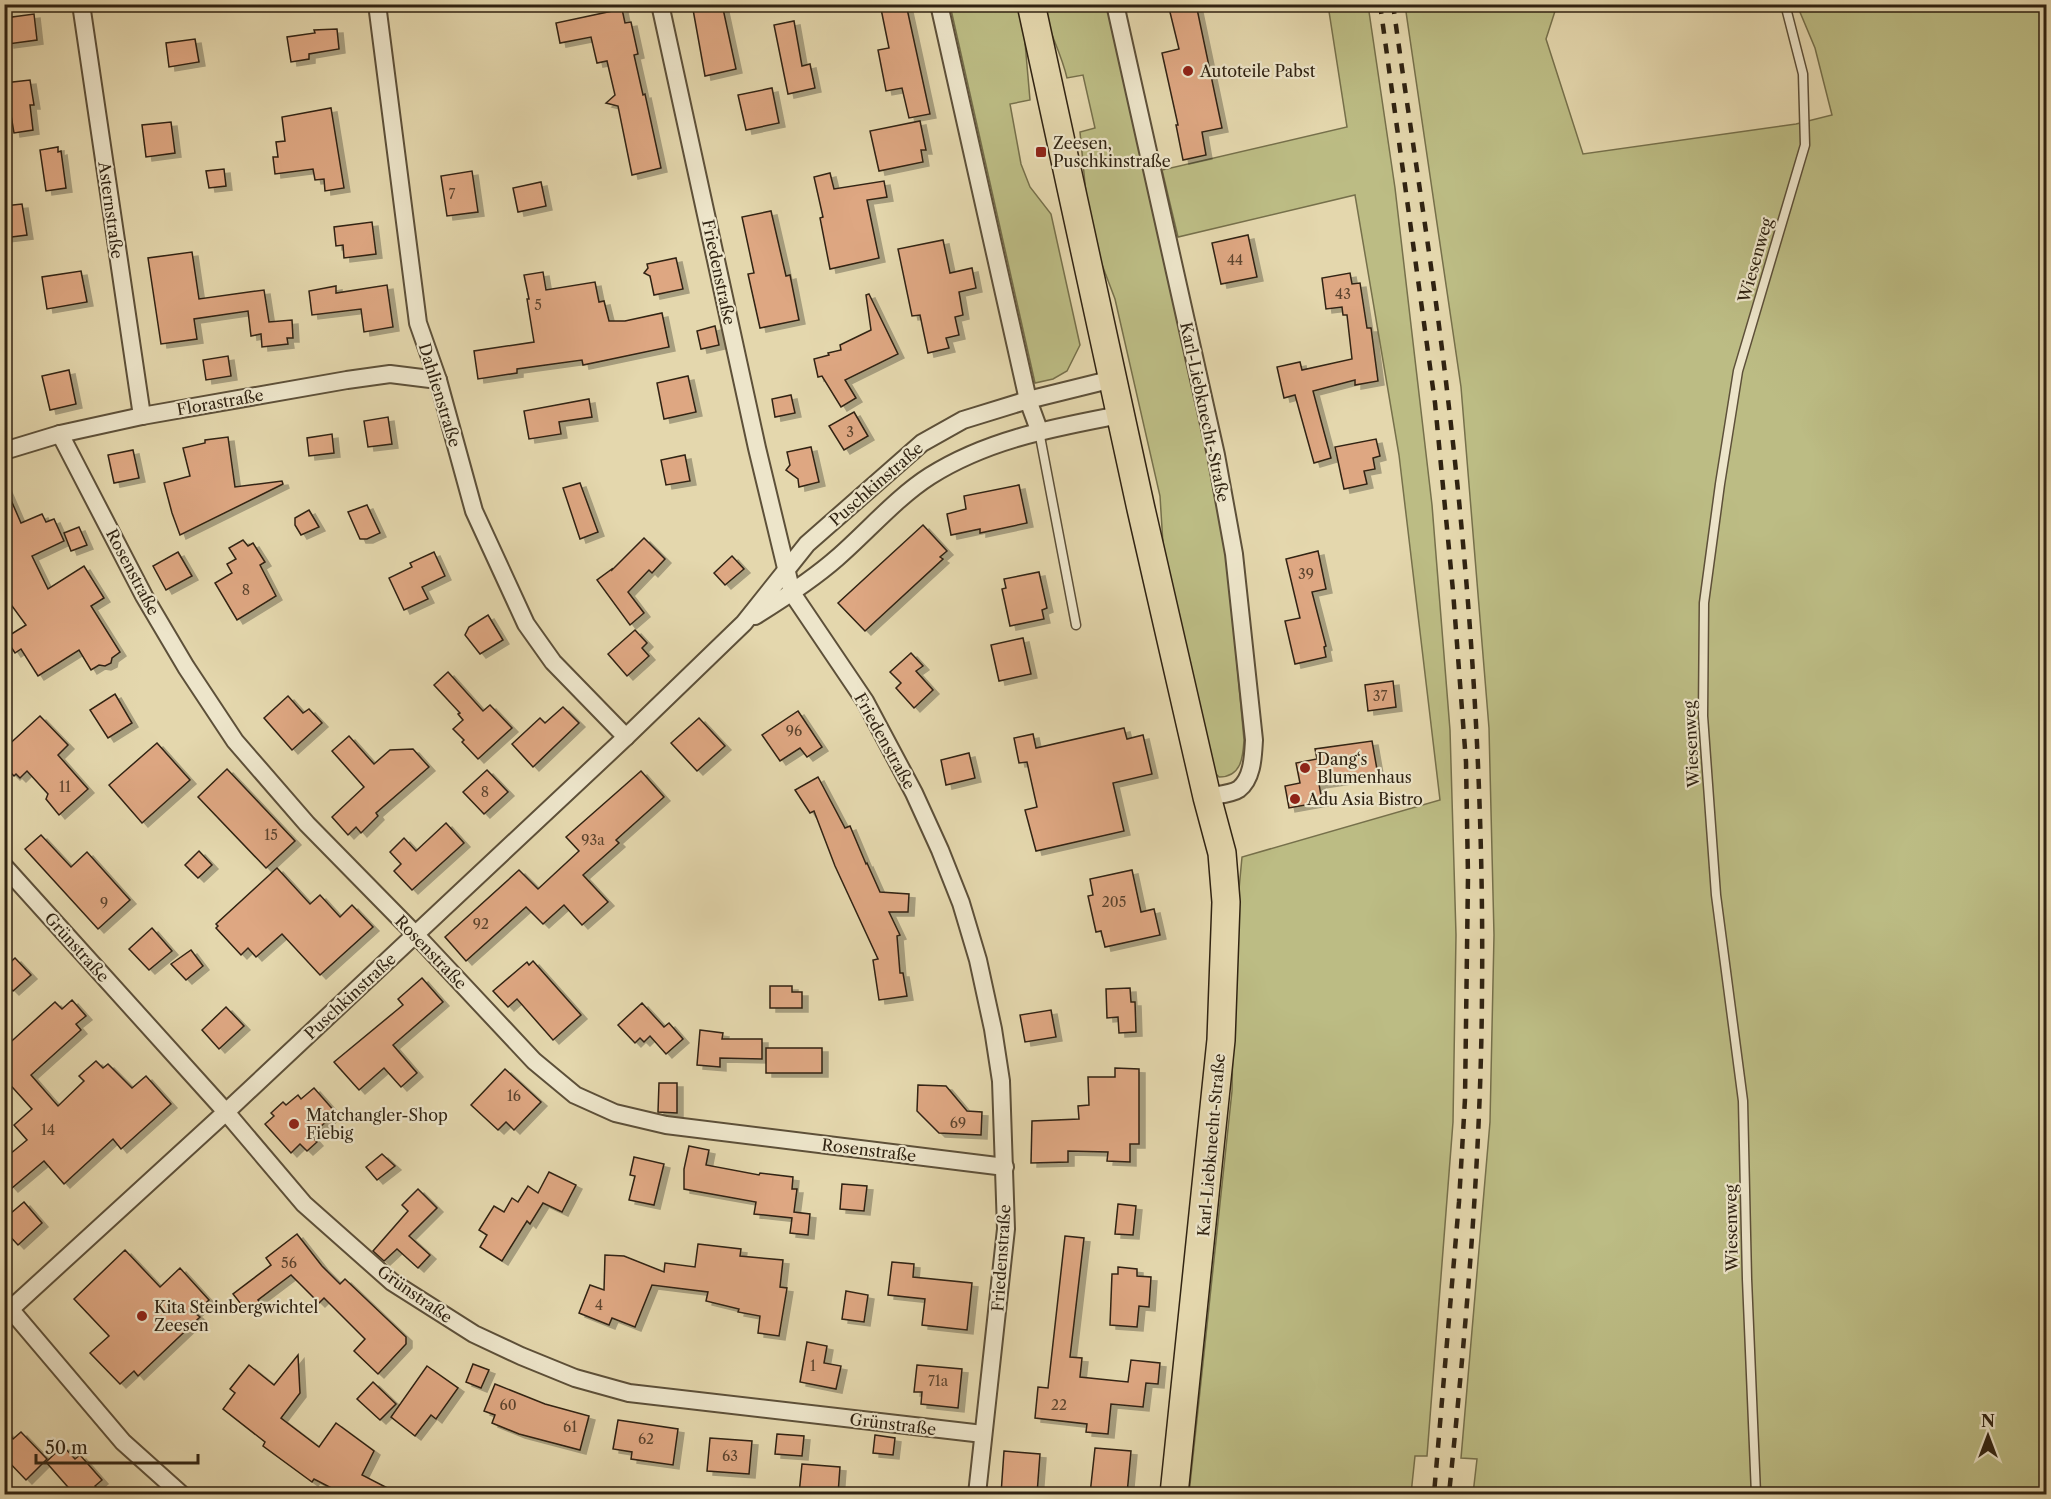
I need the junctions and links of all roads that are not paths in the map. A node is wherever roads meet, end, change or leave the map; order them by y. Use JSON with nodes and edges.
{"nodes":[{"id":1,"x":81,"y":4,"type":"edge"},
{"id":2,"x":377,"y":4,"type":"edge"},
{"id":3,"x":660,"y":4,"type":"edge"},
{"id":4,"x":939,"y":4,"type":"edge"},
{"id":5,"x":1031,"y":4,"type":"edge"},
{"id":6,"x":1115,"y":4,"type":"edge"},
{"id":7,"x":1785,"y":4,"type":"edge"},
{"id":8,"x":1113,"y":379,"type":"junction"},
{"id":9,"x":438,"y":380,"type":"junction"},
{"id":10,"x":1028,"y":400,"type":"junction"},
{"id":11,"x":1120,"y":415,"type":"junction"},
{"id":12,"x":142,"y":416,"type":"junction"},
{"id":13,"x":1039,"y":430,"type":"junction"},
{"id":14,"x":60,"y":434,"type":"junction"},
{"id":15,"x":4,"y":451,"type":"edge"},
{"id":16,"x":787,"y":570,"type":"junction"},
{"id":17,"x":792,"y":593,"type":"junction"},
{"id":18,"x":744,"y":623,"type":"junction"},
{"id":19,"x":1076,"y":625,"type":"dead end"},
{"id":20,"x":626,"y":737,"type":"junction"},
{"id":21,"x":1207,"y":797,"type":"junction"},
{"id":22,"x":4,"y":866,"type":"edge"},
{"id":23,"x":416,"y":934,"type":"junction"},
{"id":24,"x":226,"y":1112,"type":"junction"},
{"id":25,"x":1005,"y":1167,"type":"junction"},
{"id":26,"x":7,"y":1309,"type":"edge"},
{"id":27,"x":983,"y":1434,"type":"junction"},
{"id":28,"x":181,"y":1494,"type":"edge"},
{"id":29,"x":977,"y":1494,"type":"edge"},
{"id":30,"x":1174,"y":1494,"type":"edge"},
{"id":31,"x":1756,"y":1494,"type":"edge"}],
"edges":[{"from":1,"to":12,"type":"street","name":"Asternstraße"},
{"from":2,"to":9,"type":"street","name":"Dahlienstraße"},
{"from":3,"to":16,"type":"street","name":"Friedenstraße"},
{"from":4,"to":10,"type":"street"},
{"from":5,"to":8,"type":"main road","name":"Karl-Liebknecht-Straße"},
{"from":6,"to":21,"type":"street","name":"Karl-Liebknecht-Straße"},
{"from":7,"to":31,"type":"lane","name":"Wiesenweg"},
{"from":8,"to":10,"type":"street","name":"Puschkinstraße"},
{"from":8,"to":11,"type":"main road","name":"Karl-Liebknecht-Straße"},
{"from":9,"to":12,"type":"street","name":"Florastraße"},
{"from":9,"to":20,"type":"street","name":"Dahlienstraße"},
{"from":10,"to":13,"type":"street"},
{"from":10,"to":16,"type":"street","name":"Puschkinstraße"},
{"from":11,"to":13,"type":"street","name":"Puschkinstraße"},
{"from":11,"to":21,"type":"main road","name":"Karl-Liebknecht-Straße"},
{"from":12,"to":14,"type":"street","name":"Florastraße"},
{"from":13,"to":17,"type":"street","name":"Puschkinstraße"},
{"from":13,"to":19,"type":"lane"},
{"from":14,"to":15,"type":"street","name":"Florastraße"},
{"from":14,"to":23,"type":"street","name":"Rosenstraße"},
{"from":16,"to":17,"type":"street","name":"Friedenstraße"},
{"from":16,"to":18,"type":"street","name":"Puschkinstraße"},
{"from":17,"to":18,"type":"street","name":"Puschkinstraße"},
{"from":17,"to":25,"type":"street","name":"Friedenstraße"},
{"from":18,"to":20,"type":"street","name":"Puschkinstraße"},
{"from":20,"to":23,"type":"street","name":"Puschkinstraße"},
{"from":21,"to":30,"type":"main road","name":"Karl-Liebknecht-Straße"},
{"from":22,"to":24,"type":"street","name":"Grünstraße"},
{"from":23,"to":24,"type":"street","name":"Puschkinstraße"},
{"from":23,"to":25,"type":"street","name":"Rosenstraße"},
{"from":24,"to":26,"type":"street","name":"Puschkinstraße"},
{"from":24,"to":27,"type":"street","name":"Grünstraße"},
{"from":25,"to":27,"type":"street","name":"Friedenstraße"},
{"from":26,"to":28,"type":"street"},
{"from":27,"to":29,"type":"street","name":"Friedenstraße"}]}
